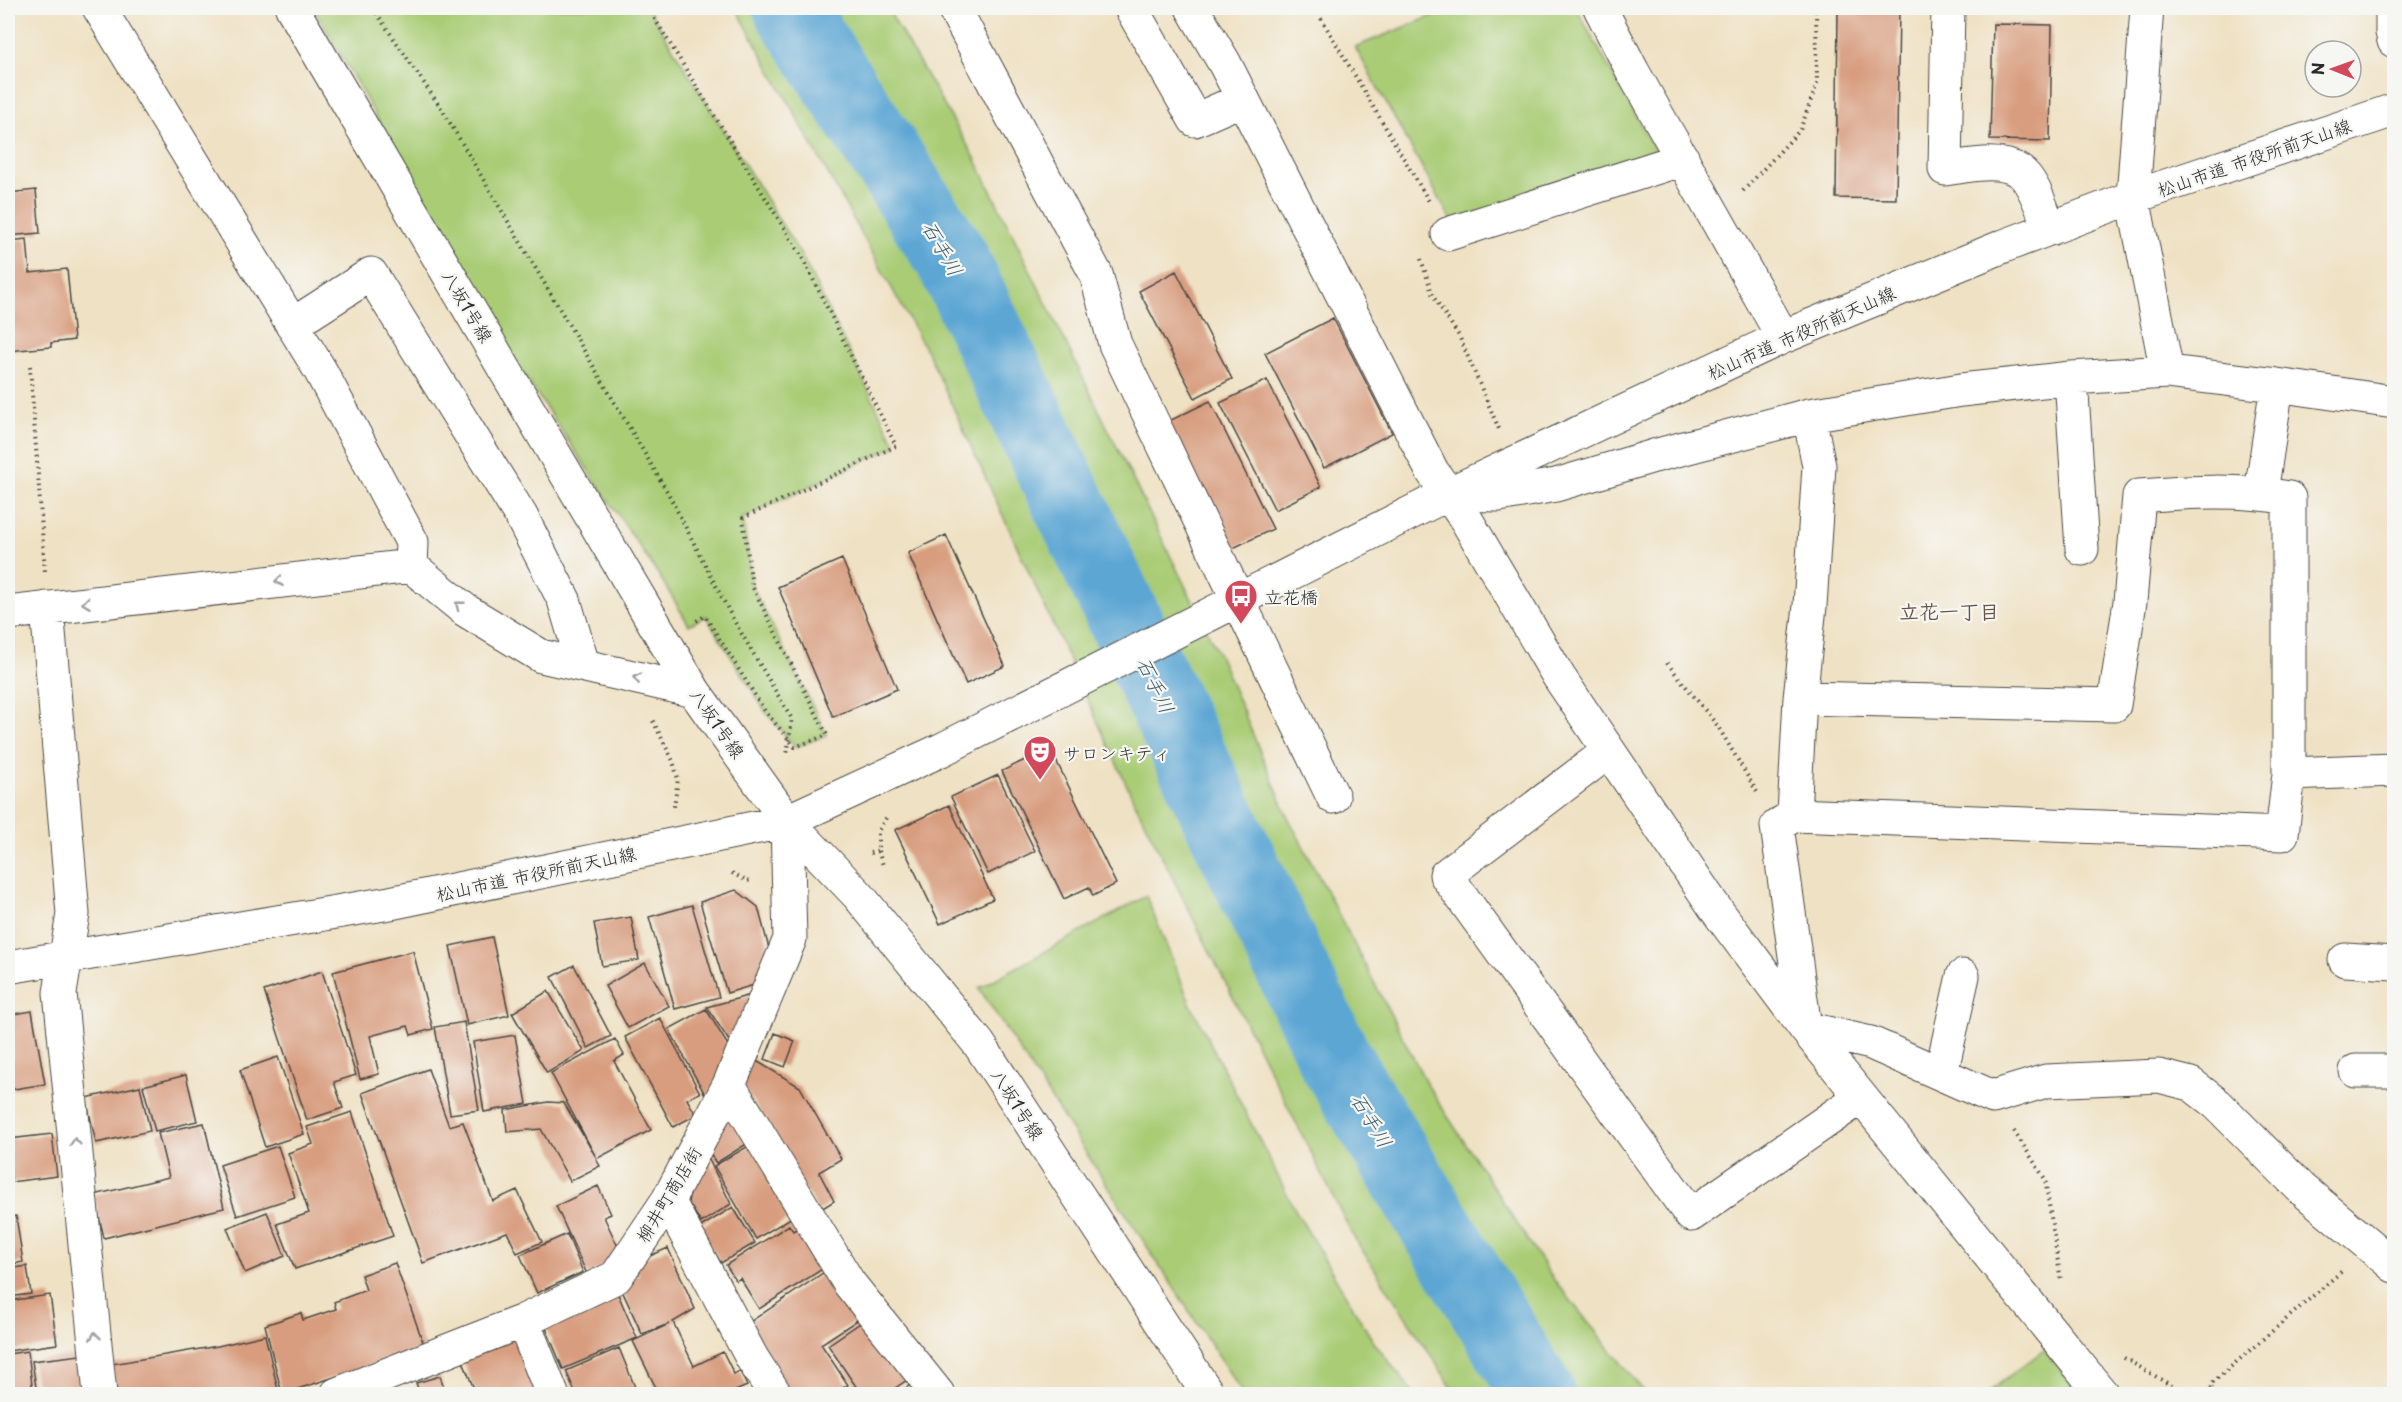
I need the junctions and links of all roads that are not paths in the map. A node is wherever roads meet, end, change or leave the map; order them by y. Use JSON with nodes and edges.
{"nodes":[{"id":1,"x":99,"y":8,"type":"edge"},
{"id":2,"x":292,"y":8,"type":"edge"},
{"id":3,"x":954,"y":8,"type":"edge"},
{"id":4,"x":1131,"y":8,"type":"edge"},
{"id":5,"x":1192,"y":8,"type":"edge"},
{"id":6,"x":1600,"y":8,"type":"edge"},
{"id":7,"x":1948,"y":8,"type":"edge"},
{"id":8,"x":2147,"y":8,"type":"edge"},
{"id":9,"x":2392,"y":8,"type":"edge"},
{"id":10,"x":2394,"y":41,"type":"edge"},
{"id":11,"x":1243,"y":99,"type":"junction"},
{"id":12,"x":2394,"y":110,"type":"edge"},
{"id":13,"x":1683,"y":159,"type":"junction"},
{"id":14,"x":2133,"y":197,"type":"junction"},
{"id":15,"x":2050,"y":229,"type":"junction"},
{"id":16,"x":1448,"y":234,"type":"dead end"},
{"id":17,"x":292,"y":325,"type":"junction"},
{"id":18,"x":1784,"y":337,"type":"junction"},
{"id":19,"x":2166,"y":372,"type":"junction"},
{"id":20,"x":2071,"y":378,"type":"junction"},
{"id":21,"x":2277,"y":385,"type":"junction"},
{"id":22,"x":2394,"y":402,"type":"edge"},
{"id":23,"x":1809,"y":415,"type":"junction"},
{"id":24,"x":2261,"y":492,"type":"junction"},
{"id":25,"x":1448,"y":494,"type":"junction"},
{"id":26,"x":2082,"y":549,"type":"dead end"},
{"id":27,"x":411,"y":566,"type":"junction"},
{"id":28,"x":1232,"y":601,"type":"junction"},
{"id":29,"x":47,"y":608,"type":"junction"},
{"id":30,"x":8,"y":613,"type":"edge"},
{"id":31,"x":583,"y":666,"type":"junction"},
{"id":32,"x":694,"y":691,"type":"junction"},
{"id":33,"x":1800,"y":698,"type":"junction"},
{"id":34,"x":1608,"y":752,"type":"junction"},
{"id":35,"x":2394,"y":770,"type":"edge"},
{"id":36,"x":2289,"y":774,"type":"junction"},
{"id":37,"x":1333,"y":797,"type":"dead end"},
{"id":38,"x":787,"y":821,"type":"junction"},
{"id":39,"x":1786,"y":821,"type":"junction"},
{"id":40,"x":65,"y":958,"type":"junction"},
{"id":41,"x":2345,"y":960,"type":"dead end"},
{"id":42,"x":2394,"y":963,"type":"edge"},
{"id":43,"x":8,"y":967,"type":"edge"},
{"id":44,"x":1964,"y":976,"type":"dead end"},
{"id":45,"x":1805,"y":1028,"type":"junction"},
{"id":46,"x":2356,"y":1071,"type":"dead end"},
{"id":47,"x":2394,"y":1071,"type":"edge"},
{"id":48,"x":1941,"y":1074,"type":"junction"},
{"id":49,"x":729,"y":1084,"type":"junction"},
{"id":50,"x":1861,"y":1097,"type":"junction"},
{"id":51,"x":668,"y":1200,"type":"junction"},
{"id":52,"x":2382,"y":1257,"type":"edge"},
{"id":53,"x":523,"y":1321,"type":"junction"},
{"id":54,"x":100,"y":1395,"type":"edge"},
{"id":55,"x":337,"y":1395,"type":"edge"},
{"id":56,"x":552,"y":1395,"type":"edge"},
{"id":57,"x":775,"y":1395,"type":"edge"},
{"id":58,"x":938,"y":1395,"type":"edge"},
{"id":59,"x":1208,"y":1395,"type":"edge"},
{"id":60,"x":2102,"y":1395,"type":"edge"}],
"edges":[{"from":1,"to":17,"type":"street"},
{"from":2,"to":32,"type":"street","name":"八坂1号線"},
{"from":3,"to":28,"type":"street"},
{"from":4,"to":11,"type":"street"},
{"from":5,"to":11,"type":"street"},
{"from":6,"to":13,"type":"street"},
{"from":7,"to":15,"type":"street"},
{"from":8,"to":14,"type":"street"},
{"from":9,"to":10,"type":"street"},
{"from":11,"to":25,"type":"street"},
{"from":12,"to":14,"type":"street","name":"松山市道 市役所前天山線"},
{"from":13,"to":16,"type":"street"},
{"from":13,"to":18,"type":"street"},
{"from":14,"to":15,"type":"street","name":"松山市道 市役所前天山線"},
{"from":14,"to":19,"type":"street"},
{"from":15,"to":18,"type":"street","name":"松山市道 市役所前天山線"},
{"from":17,"to":27,"type":"street"},
{"from":17,"to":31,"type":"street"},
{"from":18,"to":25,"type":"street","name":"松山市道 市役所前天山線"},
{"from":19,"to":20,"type":"street"},
{"from":19,"to":21,"type":"street"},
{"from":20,"to":23,"type":"street"},
{"from":20,"to":26,"type":"street"},
{"from":21,"to":22,"type":"street"},
{"from":21,"to":24,"type":"street"},
{"from":23,"to":25,"type":"street"},
{"from":23,"to":33,"type":"street"},
{"from":24,"to":33,"type":"street"},
{"from":24,"to":36,"type":"street"},
{"from":25,"to":28,"type":"street","name":"松山市道 市役所前天山線"},
{"from":25,"to":34,"type":"street"},
{"from":27,"to":29,"type":"street","one_way":true},
{"from":31,"to":27,"type":"street","one_way":true},
{"from":28,"to":37,"type":"street"},
{"from":28,"to":38,"type":"street","name":"松山市道 市役所前天山線"},
{"from":29,"to":30,"type":"street"},
{"from":29,"to":40,"type":"street"},
{"from":32,"to":31,"type":"street","one_way":true},
{"from":32,"to":38,"type":"street","name":"八坂1号線"},
{"from":33,"to":39,"type":"street"},
{"from":34,"to":45,"type":"street"},
{"from":34,"to":50,"type":"street"},
{"from":35,"to":36,"type":"street"},
{"from":36,"to":39,"type":"street"},
{"from":38,"to":40,"type":"street","name":"松山市道 市役所前天山線"},
{"from":38,"to":49,"type":"street","name":"柳井町商店街"},
{"from":38,"to":59,"type":"street","name":"八坂1号線"},
{"from":39,"to":45,"type":"street"},
{"from":40,"to":43,"type":"street","name":"松山市道 市役所前天山線"},
{"from":54,"to":40,"type":"street","one_way":true},
{"from":41,"to":42,"type":"street"},
{"from":44,"to":48,"type":"street"},
{"from":45,"to":48,"type":"street"},
{"from":45,"to":50,"type":"street"},
{"from":46,"to":47,"type":"street"},
{"from":48,"to":52,"type":"street"},
{"from":49,"to":51,"type":"street","name":"柳井町商店街"},
{"from":49,"to":58,"type":"street"},
{"from":50,"to":60,"type":"street"},
{"from":51,"to":53,"type":"street","name":"柳井町商店街"},
{"from":51,"to":57,"type":"street"},
{"from":53,"to":55,"type":"street","name":"柳井町商店街"},
{"from":53,"to":56,"type":"street"}]}
